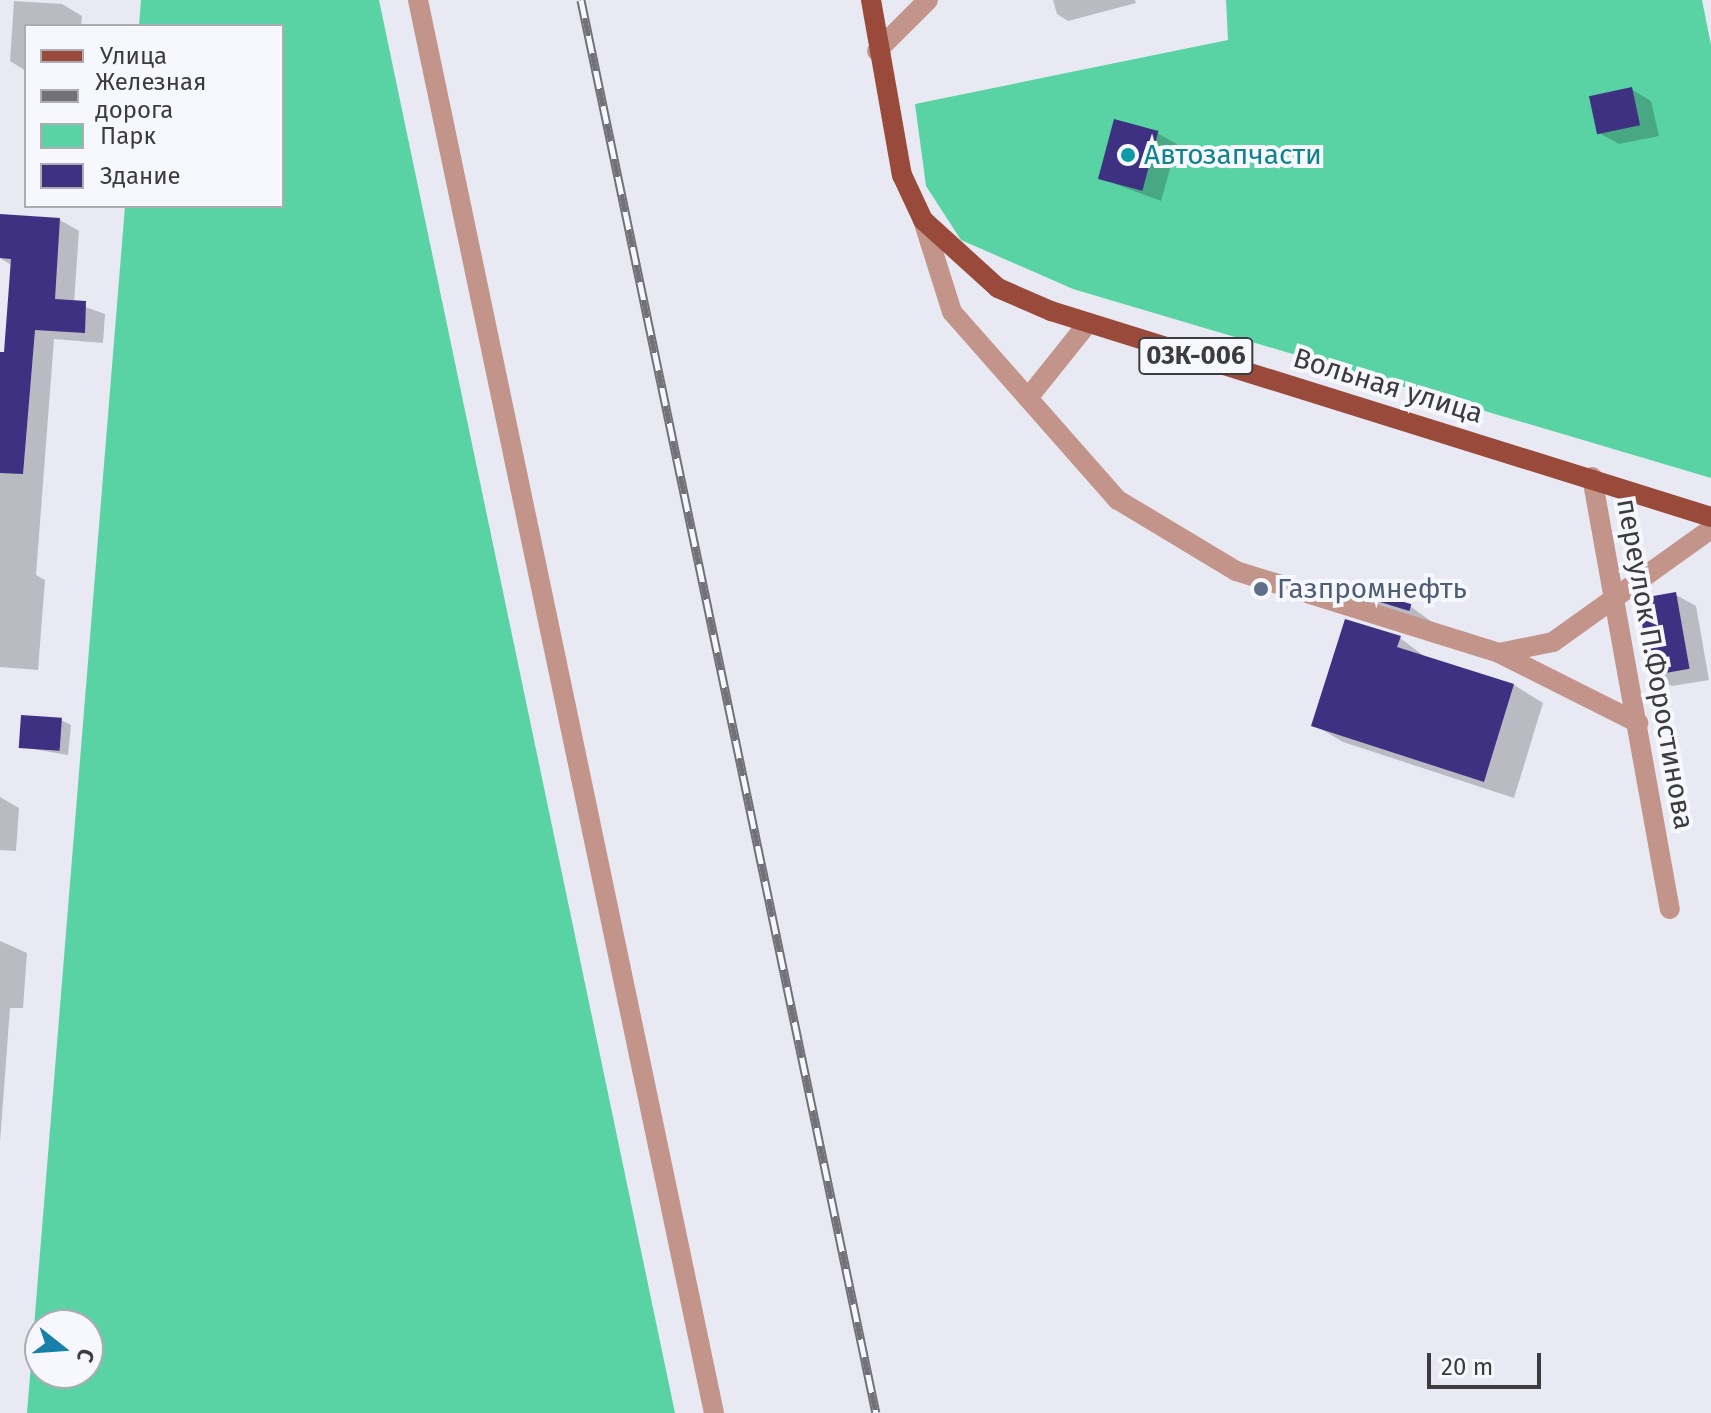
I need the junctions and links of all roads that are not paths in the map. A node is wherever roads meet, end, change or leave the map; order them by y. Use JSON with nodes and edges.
{"nodes":[{"id":1,"x":418,"y":0,"type":"edge"},
{"id":2,"x":871,"y":0,"type":"edge"},
{"id":3,"x":928,"y":0,"type":"edge"},
{"id":4,"x":877,"y":51,"type":"junction"},
{"id":5,"x":923,"y":220,"type":"junction"},
{"id":6,"x":1088,"y":323,"type":"junction"},
{"id":7,"x":1028,"y":398,"type":"junction"},
{"id":8,"x":1592,"y":477,"type":"junction"},
{"id":9,"x":1711,"y":517,"type":"edge"},
{"id":10,"x":1711,"y":529,"type":"edge"},
{"id":11,"x":1614,"y":596,"type":"junction"},
{"id":12,"x":1499,"y":653,"type":"junction"},
{"id":13,"x":1638,"y":723,"type":"junction"},
{"id":14,"x":1670,"y":909,"type":"dead end"},
{"id":15,"x":714,"y":1413,"type":"edge"}],
"edges":[{"from":1,"to":15,"type":"street"},
{"from":2,"to":4,"type":"main road","name":"Вольная улица","number":"03К-006"},
{"from":3,"to":4,"type":"street"},
{"from":4,"to":5,"type":"main road","name":"Вольная улица","number":"03К-006"},
{"from":5,"to":6,"type":"main road","name":"Вольная улица","number":"03К-006"},
{"from":5,"to":7,"type":"street"},
{"from":6,"to":7,"type":"street"},
{"from":6,"to":8,"type":"main road","name":"Вольная улица","number":"03К-006"},
{"from":7,"to":12,"type":"street"},
{"from":8,"to":9,"type":"main road","name":"Вольная улица","number":"03К-006"},
{"from":8,"to":11,"type":"street","name":"переулок П.Форостинова"},
{"from":10,"to":11,"type":"street"},
{"from":11,"to":12,"type":"street"},
{"from":11,"to":13,"type":"street","name":"переулок П.Форостинова"},
{"from":12,"to":13,"type":"street"},
{"from":13,"to":14,"type":"street","name":"переулок П.Форостинова"}]}
